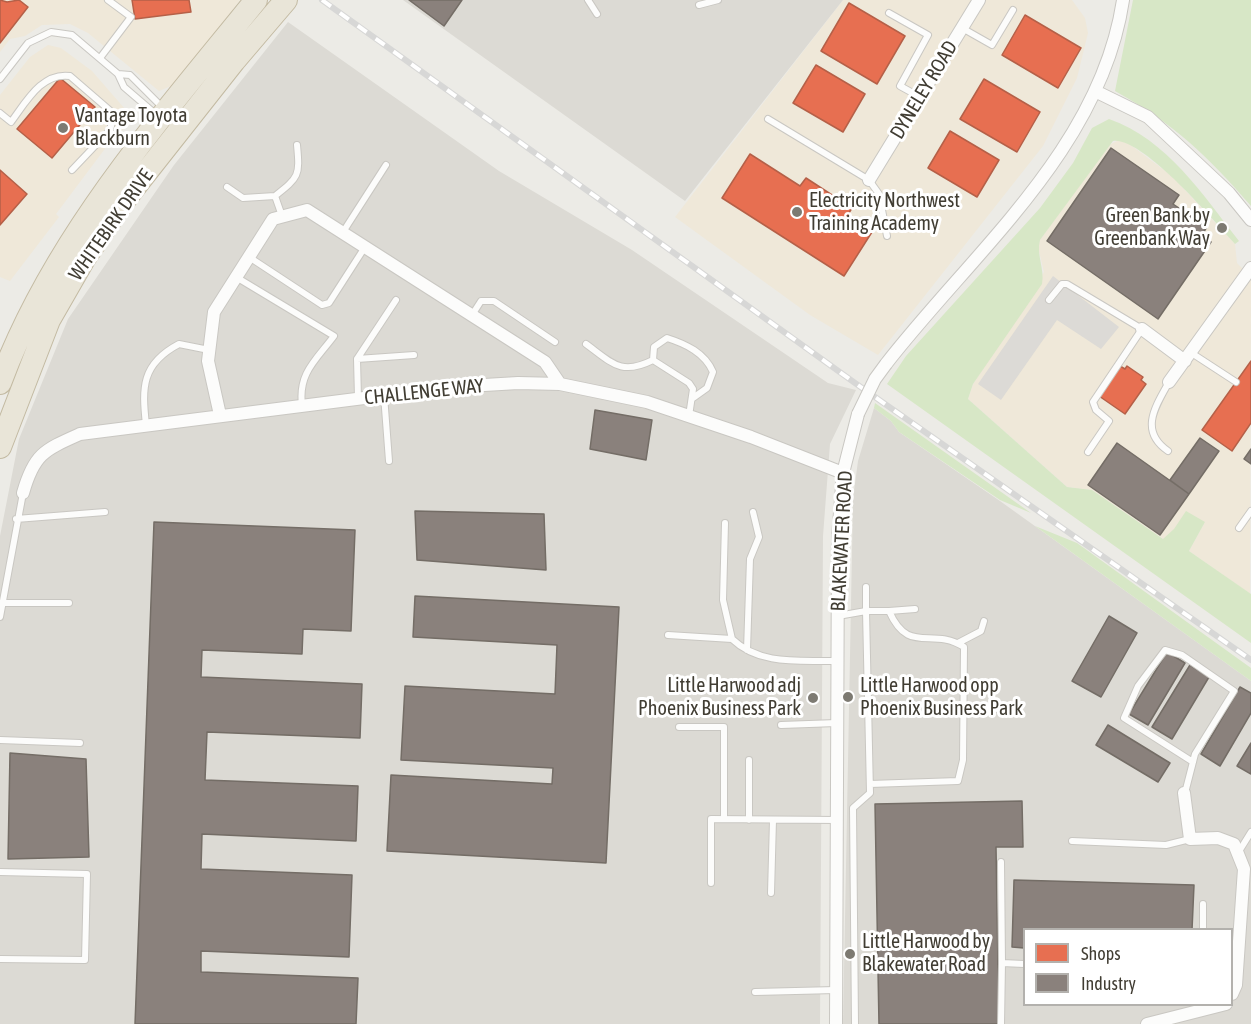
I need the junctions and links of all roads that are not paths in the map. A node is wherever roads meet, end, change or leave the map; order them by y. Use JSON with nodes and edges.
{"nodes":[{"id":1,"x":108,"y":0,"type":"edge"},
{"id":2,"x":256,"y":0,"type":"edge"},
{"id":3,"x":286,"y":0,"type":"edge"},
{"id":4,"x":588,"y":0,"type":"edge"},
{"id":5,"x":718,"y":0,"type":"edge"},
{"id":6,"x":980,"y":0,"type":"edge"},
{"id":7,"x":1123,"y":0,"type":"edge"},
{"id":8,"x":699,"y":5,"type":"dead end"},
{"id":9,"x":1014,"y":10,"type":"dead end"},
{"id":10,"x":889,"y":13,"type":"dead end"},
{"id":11,"x":597,"y":14,"type":"dead end"},
{"id":12,"x":962,"y":28,"type":"junction"},
{"id":13,"x":100,"y":58,"type":"junction"},
{"id":14,"x":118,"y":74,"type":"junction"},
{"id":15,"x":0,"y":79,"type":"edge"},
{"id":16,"x":1095,"y":91,"type":"junction"},
{"id":17,"x":920,"y":97,"type":"junction"},
{"id":18,"x":0,"y":113,"type":"edge"},
{"id":19,"x":164,"y":113,"type":"junction"},
{"id":20,"x":768,"y":119,"type":"dead end"},
{"id":21,"x":182,"y":128,"type":"junction"},
{"id":22,"x":297,"y":145,"type":"dead end"},
{"id":23,"x":387,"y":165,"type":"dead end"},
{"id":24,"x":72,"y":170,"type":"dead end"},
{"id":25,"x":869,"y":180,"type":"junction"},
{"id":26,"x":227,"y":187,"type":"dead end"},
{"id":27,"x":276,"y":196,"type":"junction"},
{"id":28,"x":282,"y":217,"type":"junction"},
{"id":29,"x":1251,"y":220,"type":"edge"},
{"id":30,"x":342,"y":233,"type":"junction"},
{"id":31,"x":887,"y":236,"type":"dead end"},
{"id":32,"x":365,"y":248,"type":"junction"},
{"id":33,"x":249,"y":257,"type":"junction"},
{"id":34,"x":1251,"y":268,"type":"edge"},
{"id":35,"x":236,"y":277,"type":"junction"},
{"id":36,"x":396,"y":300,"type":"dead end"},
{"id":37,"x":1049,"y":300,"type":"dead end"},
{"id":38,"x":472,"y":315,"type":"junction"},
{"id":39,"x":1142,"y":329,"type":"junction"},
{"id":40,"x":555,"y":342,"type":"dead end"},
{"id":41,"x":586,"y":344,"type":"dead end"},
{"id":42,"x":209,"y":350,"type":"junction"},
{"id":43,"x":414,"y":355,"type":"dead end"},
{"id":44,"x":1187,"y":357,"type":"junction"},
{"id":45,"x":357,"y":359,"type":"junction"},
{"id":46,"x":653,"y":360,"type":"junction"},
{"id":47,"x":1169,"y":382,"type":"joint"},
{"id":48,"x":1236,"y":382,"type":"dead end"},
{"id":49,"x":0,"y":383,"type":"edge"},
{"id":50,"x":560,"y":384,"type":"junction"},
{"id":51,"x":383,"y":395,"type":"junction"},
{"id":52,"x":358,"y":398,"type":"junction"},
{"id":53,"x":693,"y":398,"type":"junction"},
{"id":54,"x":302,"y":405,"type":"junction"},
{"id":55,"x":220,"y":415,"type":"junction"},
{"id":56,"x":689,"y":416,"type":"junction"},
{"id":57,"x":146,"y":425,"type":"junction"},
{"id":58,"x":0,"y":447,"type":"edge"},
{"id":59,"x":1168,"y":451,"type":"dead end"},
{"id":60,"x":1088,"y":452,"type":"dead end"},
{"id":61,"x":389,"y":461,"type":"dead end"},
{"id":62,"x":843,"y":473,"type":"junction"},
{"id":63,"x":23,"y":493,"type":"joint"},
{"id":64,"x":1251,"y":511,"type":"edge"},
{"id":65,"x":105,"y":512,"type":"dead end"},
{"id":66,"x":753,"y":512,"type":"dead end"},
{"id":67,"x":16,"y":519,"type":"junction"},
{"id":68,"x":725,"y":523,"type":"dead end"},
{"id":69,"x":1239,"y":528,"type":"dead end"},
{"id":70,"x":867,"y":587,"type":"dead end"},
{"id":71,"x":2,"y":603,"type":"junction"},
{"id":72,"x":69,"y":603,"type":"dead end"},
{"id":73,"x":915,"y":609,"type":"dead end"},
{"id":74,"x":866,"y":611,"type":"junction"},
{"id":75,"x":889,"y":611,"type":"junction"},
{"id":76,"x":837,"y":616,"type":"junction"},
{"id":77,"x":0,"y":617,"type":"edge"},
{"id":78,"x":984,"y":621,"type":"dead end"},
{"id":79,"x":668,"y":635,"type":"dead end"},
{"id":80,"x":732,"y":639,"type":"junction"},
{"id":81,"x":958,"y":643,"type":"junction"},
{"id":82,"x":747,"y":650,"type":"junction"},
{"id":83,"x":837,"y":661,"type":"junction"},
{"id":84,"x":1018,"y":708,"type":"dead end"},
{"id":85,"x":964,"y":710,"type":"junction"},
{"id":86,"x":837,"y":723,"type":"junction"},
{"id":87,"x":781,"y":725,"type":"dead end"},
{"id":88,"x":679,"y":727,"type":"dead end"},
{"id":89,"x":0,"y":740,"type":"edge"},
{"id":90,"x":80,"y":743,"type":"dead end"},
{"id":91,"x":749,"y":760,"type":"dead end"},
{"id":92,"x":1193,"y":762,"type":"junction"},
{"id":93,"x":870,"y":784,"type":"junction"},
{"id":94,"x":1184,"y":793,"type":"joint"},
{"id":95,"x":724,"y":819,"type":"junction"},
{"id":96,"x":749,"y":820,"type":"junction"},
{"id":97,"x":773,"y":820,"type":"junction"},
{"id":98,"x":839,"y":820,"type":"junction"},
{"id":99,"x":1251,"y":832,"type":"edge"},
{"id":100,"x":1190,"y":838,"type":"junction"},
{"id":101,"x":1072,"y":841,"type":"dead end"},
{"id":102,"x":1238,"y":854,"type":"junction"},
{"id":103,"x":1001,"y":862,"type":"dead end"},
{"id":104,"x":0,"y":872,"type":"edge"},
{"id":105,"x":711,"y":883,"type":"dead end"},
{"id":106,"x":771,"y":893,"type":"dead end"},
{"id":107,"x":1203,"y":904,"type":"dead end"},
{"id":108,"x":1203,"y":928,"type":"edge"},
{"id":109,"x":0,"y":959,"type":"edge"},
{"id":110,"x":1002,"y":963,"type":"junction"},
{"id":111,"x":1023,"y":964,"type":"edge"},
{"id":112,"x":836,"y":990,"type":"junction"},
{"id":113,"x":755,"y":992,"type":"dead end"},
{"id":114,"x":1233,"y":992,"type":"edge"},
{"id":115,"x":1222,"y":1006,"type":"edge"},
{"id":116,"x":837,"y":1024,"type":"edge"},
{"id":117,"x":855,"y":1024,"type":"edge"},
{"id":118,"x":1001,"y":1024,"type":"edge"},
{"id":119,"x":1147,"y":1024,"type":"edge"}],
"edges":[{"from":1,"to":13,"type":"lane"},
{"from":2,"to":19,"type":"highway","name":"WHITEBIRK DRIVE"},
{"from":3,"to":21,"type":"highway","name":"WHITEBIRK DRIVE"},
{"from":4,"to":11,"type":"lane"},
{"from":5,"to":8,"type":"lane"},
{"from":6,"to":12,"type":"street","name":"DYNELEY ROAD"},
{"from":7,"to":16,"type":"street","name":"BLAKEWATER ROAD"},
{"from":9,"to":12,"type":"lane"},
{"from":10,"to":17,"type":"lane"},
{"from":12,"to":17,"type":"street","name":"DYNELEY ROAD"},
{"from":13,"to":14,"type":"lane"},
{"from":13,"to":15,"type":"lane"},
{"from":14,"to":19,"type":"lane"},
{"from":14,"to":19,"type":"lane"},
{"from":16,"to":29,"type":"street"},
{"from":16,"to":62,"type":"street","name":"BLAKEWATER ROAD","bridge":true},
{"from":17,"to":25,"type":"street","name":"DYNELEY ROAD"},
{"from":18,"to":24,"type":"lane"},
{"from":19,"to":21,"type":"lane"},
{"from":19,"to":49,"type":"highway","name":"WHITEBIRK DRIVE"},
{"from":20,"to":25,"type":"lane"},
{"from":21,"to":58,"type":"highway","name":"WHITEBIRK DRIVE"},
{"from":22,"to":27,"type":"lane"},
{"from":23,"to":30,"type":"lane"},
{"from":25,"to":31,"type":"lane"},
{"from":26,"to":27,"type":"lane"},
{"from":27,"to":28,"type":"lane"},
{"from":28,"to":30,"type":"street"},
{"from":28,"to":33,"type":"street"},
{"from":30,"to":32,"type":"street"},
{"from":32,"to":33,"type":"lane"},
{"from":32,"to":38,"type":"street"},
{"from":33,"to":35,"type":"street"},
{"from":34,"to":44,"type":"street"},
{"from":35,"to":42,"type":"street"},
{"from":35,"to":54,"type":"lane"},
{"from":36,"to":45,"type":"lane"},
{"from":37,"to":39,"type":"lane"},
{"from":38,"to":40,"type":"lane"},
{"from":38,"to":50,"type":"street"},
{"from":39,"to":44,"type":"street"},
{"from":39,"to":60,"type":"lane"},
{"from":41,"to":46,"type":"lane"},
{"from":42,"to":55,"type":"street"},
{"from":42,"to":57,"type":"lane"},
{"from":43,"to":45,"type":"lane"},
{"from":44,"to":47,"type":"street"},
{"from":44,"to":48,"type":"lane"},
{"from":45,"to":52,"type":"lane"},
{"from":46,"to":53,"type":"lane"},
{"from":46,"to":53,"type":"lane"},
{"from":47,"to":59,"type":"lane"},
{"from":50,"to":51,"type":"street","name":"CHALLENGE WAY"},
{"from":50,"to":56,"type":"street","name":"CHALLENGE WAY"},
{"from":51,"to":52,"type":"street","name":"CHALLENGE WAY"},
{"from":51,"to":61,"type":"lane"},
{"from":52,"to":54,"type":"street","name":"CHALLENGE WAY"},
{"from":53,"to":56,"type":"lane"},
{"from":54,"to":55,"type":"street","name":"CHALLENGE WAY"},
{"from":55,"to":57,"type":"street","name":"CHALLENGE WAY"},
{"from":56,"to":62,"type":"street","name":"CHALLENGE WAY"},
{"from":57,"to":63,"type":"street","name":"CHALLENGE WAY"},
{"from":62,"to":76,"type":"street","name":"BLAKEWATER ROAD"},
{"from":63,"to":67,"type":"lane"},
{"from":64,"to":69,"type":"lane"},
{"from":65,"to":67,"type":"lane"},
{"from":66,"to":82,"type":"lane"},
{"from":67,"to":71,"type":"lane"},
{"from":68,"to":80,"type":"lane"},
{"from":70,"to":74,"type":"lane"},
{"from":71,"to":72,"type":"lane"},
{"from":71,"to":77,"type":"lane"},
{"from":73,"to":75,"type":"lane"},
{"from":74,"to":75,"type":"lane"},
{"from":74,"to":76,"type":"lane"},
{"from":74,"to":93,"type":"lane"},
{"from":75,"to":81,"type":"lane"},
{"from":76,"to":83,"type":"street","name":"BLAKEWATER ROAD"},
{"from":78,"to":81,"type":"lane"},
{"from":79,"to":80,"type":"lane"},
{"from":80,"to":82,"type":"lane"},
{"from":81,"to":85,"type":"lane"},
{"from":82,"to":83,"type":"lane"},
{"from":83,"to":86,"type":"street","name":"BLAKEWATER ROAD"},
{"from":84,"to":85,"type":"lane"},
{"from":85,"to":93,"type":"lane"},
{"from":86,"to":87,"type":"lane"},
{"from":86,"to":98,"type":"street","name":"BLAKEWATER ROAD"},
{"from":88,"to":95,"type":"lane"},
{"from":89,"to":90,"type":"lane"},
{"from":91,"to":96,"type":"lane"},
{"from":92,"to":92,"type":"lane"},
{"from":92,"to":94,"type":"lane"},
{"from":93,"to":117,"type":"lane"},
{"from":94,"to":100,"type":"street"},
{"from":95,"to":96,"type":"lane"},
{"from":95,"to":105,"type":"lane"},
{"from":96,"to":97,"type":"lane"},
{"from":97,"to":98,"type":"lane"},
{"from":97,"to":106,"type":"lane"},
{"from":98,"to":112,"type":"street","name":"BLAKEWATER ROAD"},
{"from":99,"to":102,"type":"lane"},
{"from":100,"to":101,"type":"lane"},
{"from":100,"to":102,"type":"street"},
{"from":102,"to":114,"type":"street"},
{"from":103,"to":110,"type":"lane"},
{"from":104,"to":109,"type":"lane"},
{"from":107,"to":108,"type":"lane"},
{"from":110,"to":111,"type":"lane"},
{"from":110,"to":118,"type":"lane"},
{"from":112,"to":113,"type":"lane"},
{"from":112,"to":116,"type":"street","name":"BLAKEWATER ROAD"},
{"from":115,"to":119,"type":"street"}]}
